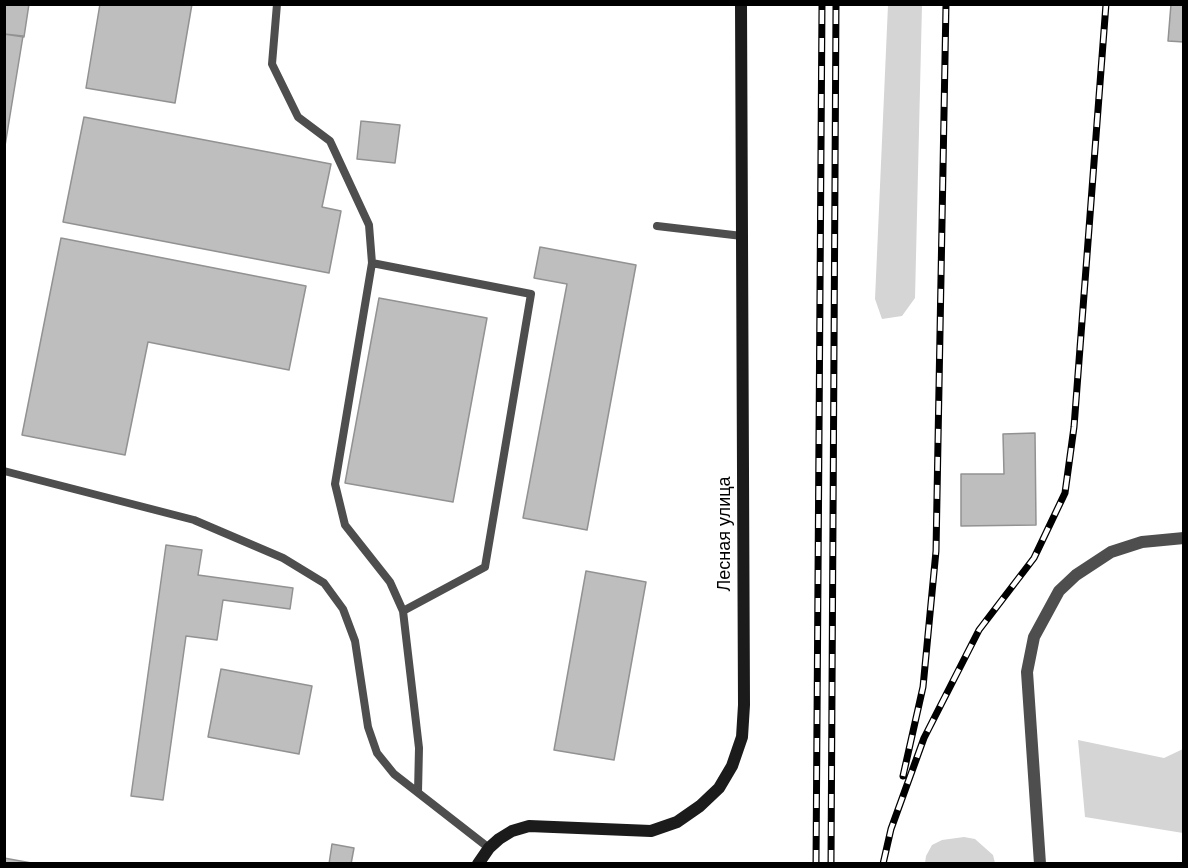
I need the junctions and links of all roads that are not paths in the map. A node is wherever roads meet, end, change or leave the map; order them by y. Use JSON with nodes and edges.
{"nodes":[{"id":1,"x":277,"y":4,"type":"edge"},
{"id":2,"x":741,"y":4,"type":"edge"},
{"id":3,"x":657,"y":226,"type":"dead end"},
{"id":4,"x":742,"y":236,"type":"junction"},
{"id":5,"x":372,"y":263,"type":"junction"},
{"id":6,"x":4,"y":471,"type":"edge"},
{"id":7,"x":1184,"y":537,"type":"edge"},
{"id":8,"x":403,"y":611,"type":"junction"},
{"id":9,"x":418,"y":792,"type":"junction"},
{"id":10,"x":489,"y":848,"type":"junction"},
{"id":11,"x":478,"y":864,"type":"edge"},
{"id":12,"x":1040,"y":864,"type":"edge"}],
"edges":[{"from":1,"to":5,"type":"lane"},
{"from":2,"to":4,"type":"street","name":"Лесная улица"},
{"from":3,"to":4,"type":"lane"},
{"from":4,"to":10,"type":"street","name":"Лесная улица"},
{"from":5,"to":8,"type":"lane"},
{"from":5,"to":8,"type":"lane"},
{"from":6,"to":9,"type":"lane"},
{"from":7,"to":12,"type":"street"},
{"from":8,"to":9,"type":"lane"},
{"from":9,"to":10,"type":"lane"},
{"from":10,"to":11,"type":"street","name":"Лесная улица"}]}
